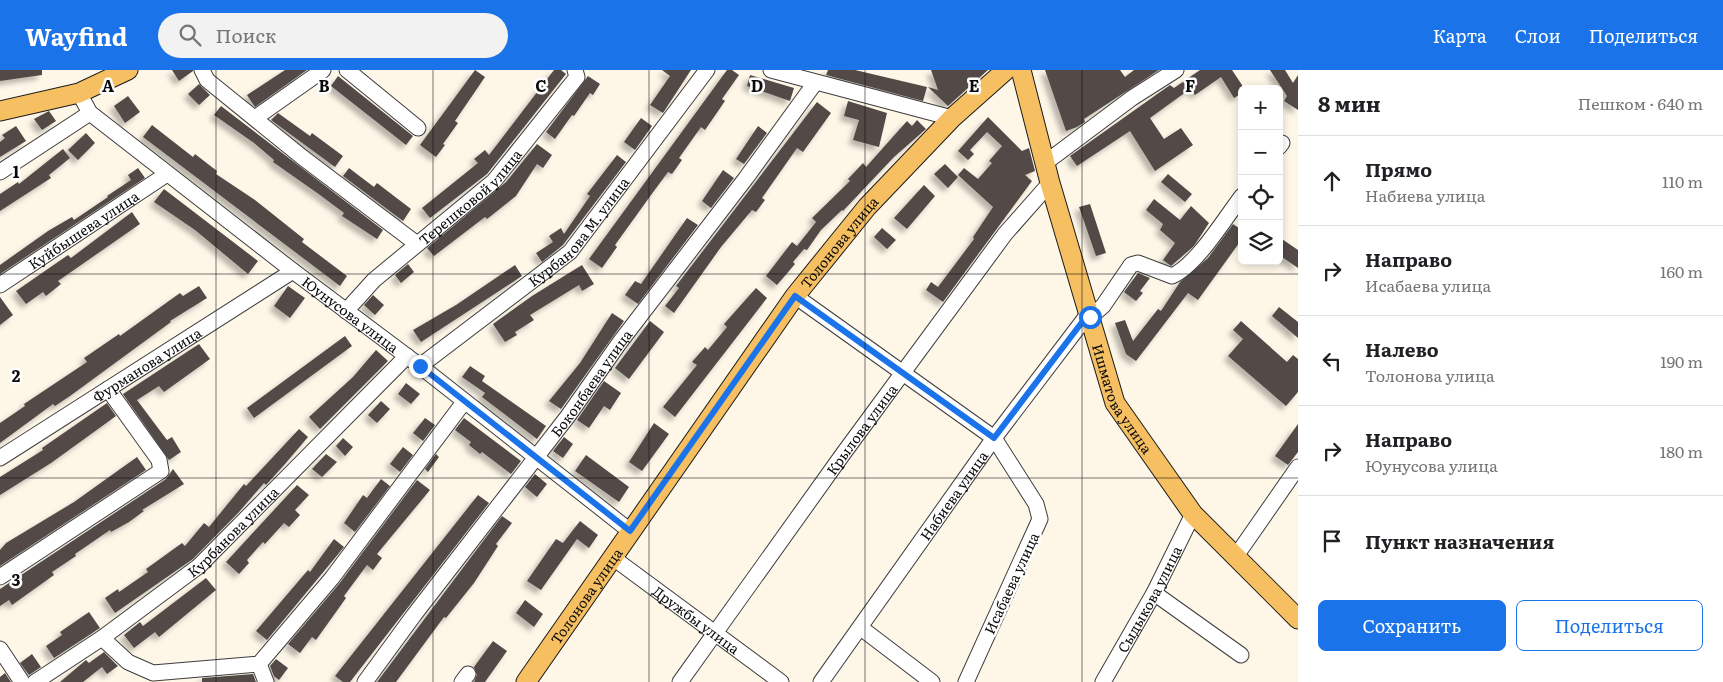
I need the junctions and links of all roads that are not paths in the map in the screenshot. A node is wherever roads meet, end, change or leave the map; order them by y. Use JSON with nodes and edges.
{"nodes":[{"id":1,"x":128,"y":70,"type":"edge"},
{"id":2,"x":202,"y":70,"type":"edge"},
{"id":3,"x":323,"y":70,"type":"edge"},
{"id":4,"x":347,"y":70,"type":"edge"},
{"id":5,"x":575,"y":70,"type":"edge"},
{"id":6,"x":707,"y":70,"type":"edge"},
{"id":7,"x":771,"y":70,"type":"edge"},
{"id":8,"x":1006,"y":70,"type":"edge"},
{"id":9,"x":1021,"y":70,"type":"edge"},
{"id":10,"x":1176,"y":70,"type":"edge"},
{"id":11,"x":815,"y":83,"type":"junction"},
{"id":12,"x":79,"y":93,"type":"junction"},
{"id":13,"x":0,"y":111,"type":"edge"},
{"id":14,"x":90,"y":113,"type":"junction"},
{"id":15,"x":255,"y":118,"type":"junction"},
{"id":16,"x":952,"y":118,"type":"junction"},
{"id":17,"x":418,"y":128,"type":"dead end"},
{"id":18,"x":1045,"y":162,"type":"junction"},
{"id":19,"x":0,"y":172,"type":"edge"},
{"id":20,"x":167,"y":174,"type":"junction"},
{"id":21,"x":1050,"y":183,"type":"junction"},
{"id":22,"x":1238,"y":201,"type":"edge"},
{"id":23,"x":417,"y":244,"type":"junction"},
{"id":24,"x":292,"y":271,"type":"junction"},
{"id":25,"x":0,"y":285,"type":"edge"},
{"id":26,"x":795,"y":296,"type":"junction"},
{"id":27,"x":346,"y":312,"type":"junction"},
{"id":28,"x":1090,"y":315,"type":"junction"},
{"id":29,"x":407,"y":356,"type":"junction"},
{"id":30,"x":420,"y":366,"type":"junction"},
{"id":31,"x":902,"y":373,"type":"junction"},
{"id":32,"x":108,"y":389,"type":"junction"},
{"id":33,"x":464,"y":402,"type":"junction"},
{"id":34,"x":994,"y":438,"type":"junction"},
{"id":35,"x":0,"y":458,"type":"edge"},
{"id":36,"x":535,"y":458,"type":"junction"},
{"id":37,"x":1298,"y":467,"type":"edge"},
{"id":38,"x":1193,"y":514,"type":"junction"},
{"id":39,"x":630,"y":531,"type":"junction"},
{"id":40,"x":1236,"y":556,"type":"junction"},
{"id":41,"x":612,"y":557,"type":"junction"},
{"id":42,"x":0,"y":577,"type":"edge"},
{"id":43,"x":1154,"y":594,"type":"junction"},
{"id":44,"x":1298,"y":619,"type":"edge"},
{"id":45,"x":861,"y":628,"type":"junction"},
{"id":46,"x":715,"y":633,"type":"junction"},
{"id":47,"x":102,"y":638,"type":"junction"},
{"id":48,"x":0,"y":649,"type":"edge"},
{"id":49,"x":1241,"y":655,"type":"dead end"},
{"id":50,"x":259,"y":664,"type":"junction"},
{"id":51,"x":22,"y":682,"type":"edge"},
{"id":52,"x":35,"y":682,"type":"edge"},
{"id":53,"x":266,"y":682,"type":"edge"},
{"id":54,"x":365,"y":682,"type":"edge"},
{"id":55,"x":526,"y":682,"type":"edge"},
{"id":56,"x":680,"y":682,"type":"edge"},
{"id":57,"x":781,"y":682,"type":"edge"},
{"id":58,"x":822,"y":682,"type":"edge"},
{"id":59,"x":932,"y":682,"type":"edge"},
{"id":60,"x":966,"y":682,"type":"edge"},
{"id":61,"x":1103,"y":682,"type":"edge"}],
"edges":[{"from":1,"to":12,"type":"main road"},
{"from":2,"to":15,"type":"street"},
{"from":3,"to":15,"type":"street"},
{"from":4,"to":17,"type":"street"},
{"from":5,"to":23,"type":"street","name":"Терешковой улица"},
{"from":6,"to":30,"type":"street","name":"Курбанова М. улица"},
{"from":7,"to":11,"type":"street"},
{"from":8,"to":16,"type":"main road","name":"Толонова улица"},
{"from":9,"to":18,"type":"main road","name":"Ишматова улица"},
{"from":10,"to":18,"type":"street"},
{"from":11,"to":16,"type":"street"},
{"from":11,"to":36,"type":"street","name":"Боконбаева улица"},
{"from":12,"to":13,"type":"main road"},
{"from":12,"to":14,"type":"street","name":"Юунусова улица"},
{"from":14,"to":19,"type":"street"},
{"from":14,"to":20,"type":"street","name":"Юунусова улица"},
{"from":15,"to":23,"type":"street"},
{"from":16,"to":26,"type":"main road","name":"Толонова улица"},
{"from":18,"to":21,"type":"main road","name":"Ишматова улица"},
{"from":20,"to":24,"type":"street","name":"Юунусова улица"},
{"from":20,"to":25,"type":"street","name":"Куйбышева улица"},
{"from":21,"to":28,"type":"main road","name":"Ишматова улица"},
{"from":21,"to":31,"type":"street","name":"Крылова улица"},
{"from":22,"to":28,"type":"street","name":"Набиева улица"},
{"from":23,"to":27,"type":"street","name":"Терешковой улица"},
{"from":24,"to":27,"type":"street","name":"Юунусова улица"},
{"from":24,"to":32,"type":"street","name":"Фурманова улица"},
{"from":26,"to":31,"type":"street","name":"Исабаева улица"},
{"from":26,"to":39,"type":"main road","name":"Толонова улица"},
{"from":27,"to":29,"type":"street","name":"Юунусова улица"},
{"from":28,"to":34,"type":"street","name":"Набиева улица"},
{"from":28,"to":38,"type":"main road","name":"Ишматова улица"},
{"from":29,"to":30,"type":"street","name":"Юунусова улица"},
{"from":29,"to":47,"type":"street","name":"Курбанова улица"},
{"from":30,"to":33,"type":"street","name":"Юунусова улица"},
{"from":31,"to":34,"type":"street","name":"Исабаева улица"},
{"from":31,"to":46,"type":"street","name":"Крылова улица"},
{"from":32,"to":35,"type":"street","name":"Фурманова улица"},
{"from":32,"to":42,"type":"street"},
{"from":33,"to":36,"type":"street","name":"Юунусова улица"},
{"from":33,"to":50,"type":"street"},
{"from":34,"to":45,"type":"street","name":"Набиева улица"},
{"from":34,"to":60,"type":"street","name":"Исабаева улица"},
{"from":36,"to":39,"type":"street","name":"Юунусова улица"},
{"from":36,"to":54,"type":"street","name":"Боконбаева улица"},
{"from":37,"to":40,"type":"street"},
{"from":38,"to":40,"type":"main road","name":"Ишматова улица"},
{"from":38,"to":43,"type":"street","name":"Сыдыкова улица"},
{"from":39,"to":41,"type":"main road","name":"Толонова улица"},
{"from":40,"to":44,"type":"main road","name":"Ишматова улица"},
{"from":41,"to":46,"type":"street","name":"Дружбы улица"},
{"from":41,"to":55,"type":"main road","name":"Толонова улица"},
{"from":43,"to":49,"type":"street"},
{"from":43,"to":61,"type":"street","name":"Сыдыкова улица"},
{"from":45,"to":58,"type":"street","name":"Набиева улица"},
{"from":45,"to":59,"type":"street"},
{"from":46,"to":56,"type":"street","name":"Крылова улица"},
{"from":46,"to":57,"type":"street","name":"Дружбы улица"},
{"from":47,"to":50,"type":"street"},
{"from":47,"to":52,"type":"street","name":"Курбанова улица"},
{"from":48,"to":51,"type":"street"},
{"from":50,"to":53,"type":"street"}]}
